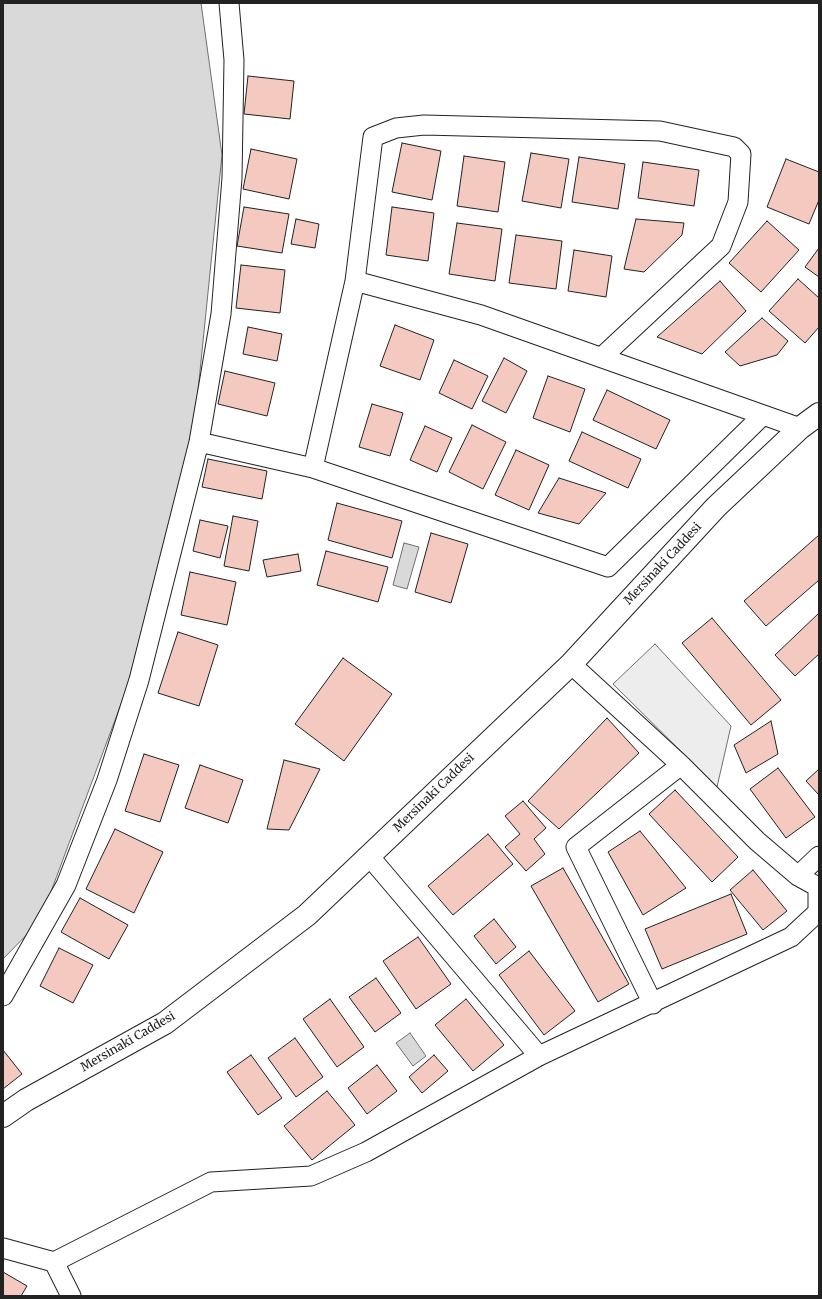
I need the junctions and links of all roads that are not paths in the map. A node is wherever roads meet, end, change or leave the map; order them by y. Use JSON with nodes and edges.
{"nodes":[{"id":1,"x":229,"y":3,"type":"edge"},
{"id":2,"x":356,"y":281,"type":"junction"},
{"id":3,"x":602,"y":357,"type":"junction"},
{"id":4,"x":763,"y":415,"type":"junction"},
{"id":5,"x":819,"y":415,"type":"edge"},
{"id":6,"x":800,"y":428,"type":"junction"},
{"id":7,"x":199,"y":442,"type":"junction"},
{"id":8,"x":313,"y":468,"type":"junction"},
{"id":9,"x":571,"y":664,"type":"junction"},
{"id":10,"x":680,"y":765,"type":"junction"},
{"id":11,"x":369,"y":856,"type":"junction"},
{"id":12,"x":819,"y":856,"type":"edge"},
{"id":13,"x":798,"y":876,"type":"junction"},
{"id":14,"x":3,"y":996,"type":"edge"},
{"id":15,"x":653,"y":1004,"type":"junction"},
{"id":16,"x":539,"y":1056,"type":"junction"},
{"id":17,"x":3,"y":1116,"type":"edge"},
{"id":18,"x":3,"y":1248,"type":"edge"},
{"id":19,"x":54,"y":1262,"type":"junction"},
{"id":20,"x":71,"y":1296,"type":"edge"}],
"edges":[{"from":1,"to":7,"type":"street"},
{"from":2,"to":3,"type":"street"},
{"from":2,"to":3,"type":"street"},
{"from":2,"to":8,"type":"street"},
{"from":3,"to":4,"type":"street"},
{"from":4,"to":6,"type":"street"},
{"from":4,"to":8,"type":"street"},
{"from":5,"to":6,"type":"street","name":"Mersinaki Caddesi"},
{"from":6,"to":9,"type":"street","name":"Mersinaki Caddesi"},
{"from":7,"to":8,"type":"street"},
{"from":7,"to":14,"type":"street"},
{"from":9,"to":10,"type":"street"},
{"from":9,"to":11,"type":"street","name":"Mersinaki Caddesi"},
{"from":10,"to":13,"type":"street"},
{"from":10,"to":15,"type":"street"},
{"from":11,"to":16,"type":"street"},
{"from":11,"to":17,"type":"street","name":"Mersinaki Caddesi"},
{"from":12,"to":13,"type":"street"},
{"from":13,"to":15,"type":"street"},
{"from":15,"to":16,"type":"street"},
{"from":16,"to":19,"type":"street"},
{"from":18,"to":19,"type":"street"},
{"from":19,"to":20,"type":"street"}]}
